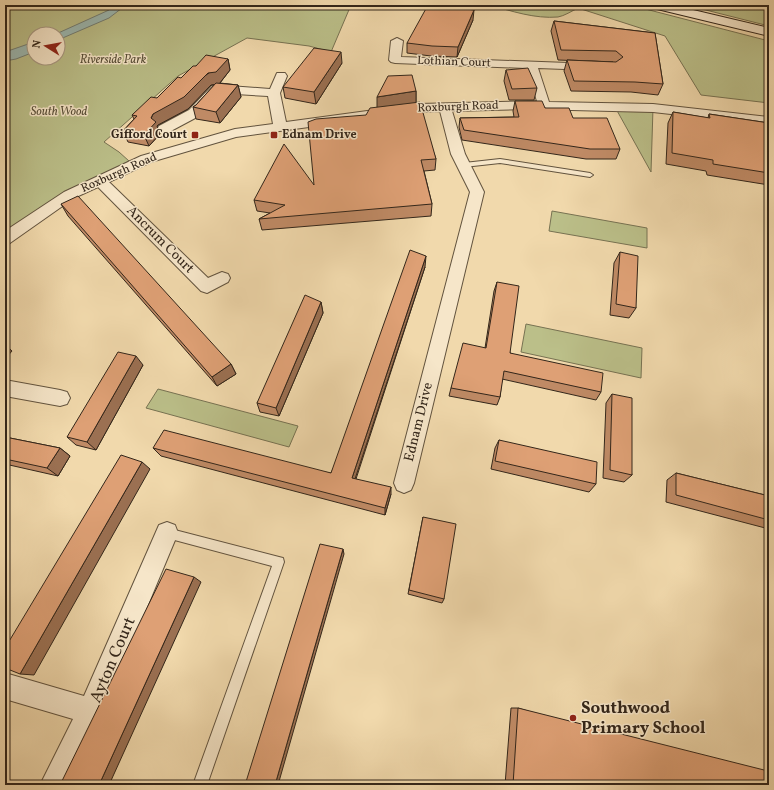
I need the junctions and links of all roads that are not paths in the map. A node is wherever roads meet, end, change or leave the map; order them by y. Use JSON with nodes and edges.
{"nodes":[{"id":1,"x":657,"y":5,"type":"edge"},
{"id":2,"x":769,"y":32,"type":"edge"},
{"id":3,"x":397,"y":40,"type":"dead end"},
{"id":4,"x":531,"y":64,"type":"junction"},
{"id":5,"x":605,"y":66,"type":"edge"},
{"id":6,"x":281,"y":76,"type":"dead end"},
{"id":7,"x":274,"y":93,"type":"junction"},
{"id":8,"x":544,"y":105,"type":"junction"},
{"id":9,"x":445,"y":108,"type":"junction"},
{"id":10,"x":769,"y":121,"type":"edge"},
{"id":11,"x":280,"y":126,"type":"junction"},
{"id":12,"x":164,"y":129,"type":"dead end"},
{"id":13,"x":464,"y":165,"type":"junction"},
{"id":14,"x":590,"y":175,"type":"dead end"},
{"id":15,"x":100,"y":181,"type":"junction"},
{"id":16,"x":5,"y":239,"type":"edge"},
{"id":17,"x":222,"y":278,"type":"dead end"},
{"id":18,"x":5,"y":388,"type":"edge"},
{"id":19,"x":60,"y":398,"type":"dead end"},
{"id":20,"x":404,"y":483,"type":"dead end"},
{"id":21,"x":167,"y":533,"type":"joint"},
{"id":22,"x":5,"y":686,"type":"edge"},
{"id":23,"x":91,"y":711,"type":"junction"},
{"id":24,"x":54,"y":785,"type":"edge"},
{"id":25,"x":200,"y":785,"type":"edge"}],
"edges":[{"from":1,"to":2,"type":"main road"},
{"from":3,"to":4,"type":"street","name":"Lothian Court"},
{"from":4,"to":5,"type":"street","name":"Lothian Court"},
{"from":4,"to":8,"type":"street"},
{"from":6,"to":7,"type":"street"},
{"from":7,"to":11,"type":"street"},
{"from":7,"to":12,"type":"street"},
{"from":8,"to":9,"type":"street","name":"Roxburgh Road"},
{"from":8,"to":10,"type":"street","name":"Roxburgh Road"},
{"from":9,"to":11,"type":"street","name":"Roxburgh Road"},
{"from":9,"to":13,"type":"street","name":"Ednam Drive"},
{"from":11,"to":15,"type":"street","name":"Roxburgh Road"},
{"from":13,"to":14,"type":"lane"},
{"from":13,"to":20,"type":"street","name":"Ednam Drive"},
{"from":15,"to":16,"type":"street","name":"Roxburgh Road"},
{"from":15,"to":17,"type":"street","name":"Ancrum Court"},
{"from":18,"to":19,"type":"street"},
{"from":21,"to":23,"type":"street","name":"Ayton Court"},
{"from":21,"to":25,"type":"lane"},
{"from":22,"to":23,"type":"street"},
{"from":23,"to":24,"type":"street","name":"Ayton Court"}]}
